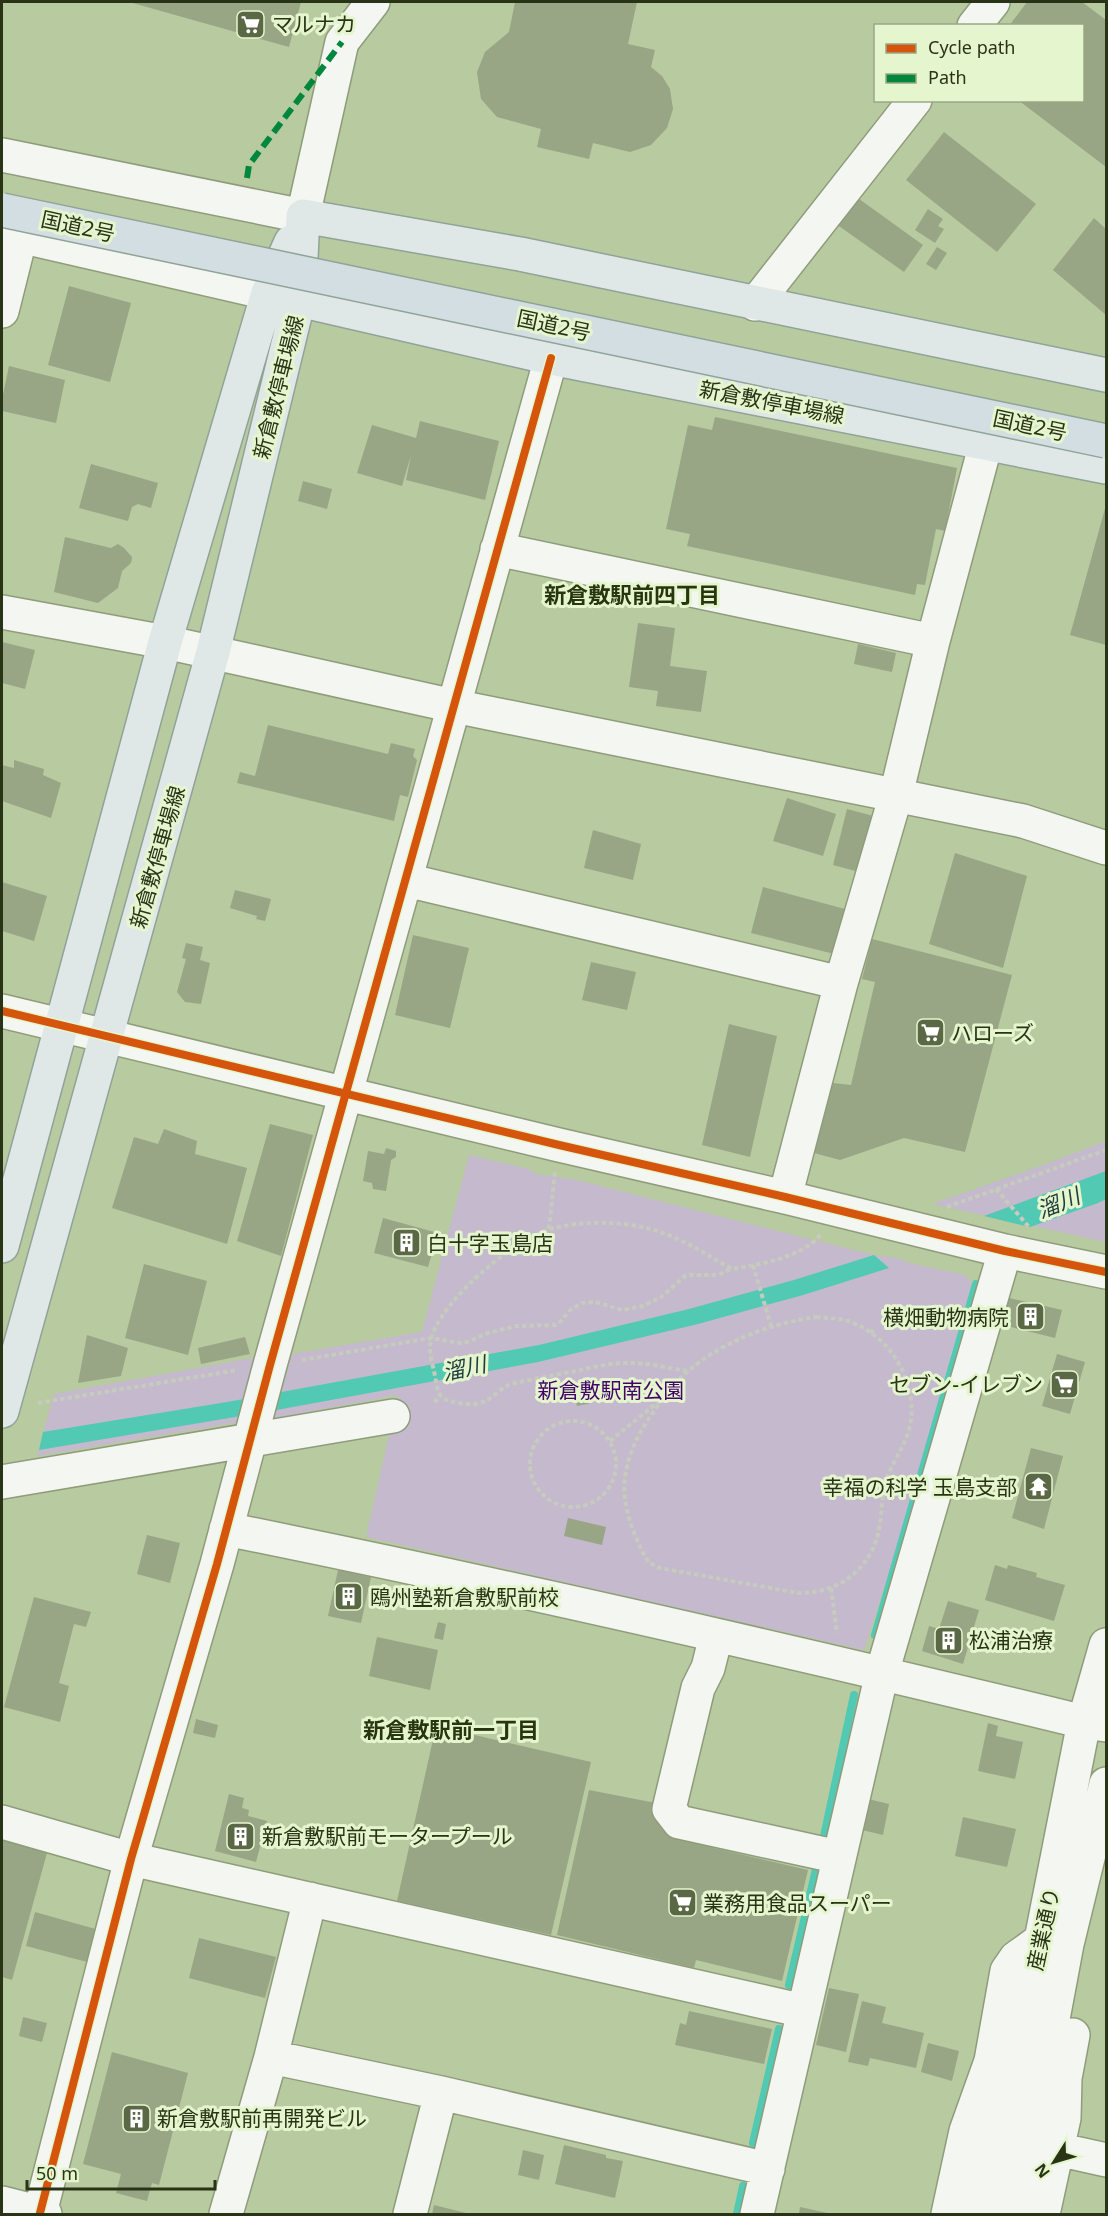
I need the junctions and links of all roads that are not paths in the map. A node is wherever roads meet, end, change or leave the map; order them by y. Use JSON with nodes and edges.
{"nodes":[{"id":1,"x":373,"y":2,"type":"edge"},
{"id":2,"x":993,"y":2,"type":"edge"},
{"id":3,"x":976,"y":24,"type":"edge"},
{"id":4,"x":913,"y":102,"type":"edge"},
{"id":5,"x":2,"y":155,"type":"edge"},
{"id":6,"x":2,"y":210,"type":"edge"},
{"id":7,"x":303,"y":216,"type":"junction"},
{"id":8,"x":11,"y":234,"type":"edge"},
{"id":9,"x":284,"y":296,"type":"junction"},
{"id":10,"x":755,"y":304,"type":"junction"},
{"id":11,"x":2,"y":311,"type":"edge"},
{"id":12,"x":551,"y":358,"type":"junction"},
{"id":13,"x":1107,"y":375,"type":"edge"},
{"id":14,"x":1107,"y":441,"type":"edge"},
{"id":15,"x":986,"y":443,"type":"junction"},
{"id":16,"x":1107,"y":467,"type":"edge"},
{"id":17,"x":497,"y":549,"type":"junction"},
{"id":18,"x":2,"y":612,"type":"edge"},
{"id":19,"x":933,"y":641,"type":"junction"},
{"id":20,"x":165,"y":642,"type":"junction"},
{"id":21,"x":213,"y":652,"type":"junction"},
{"id":22,"x":454,"y":706,"type":"junction"},
{"id":23,"x":896,"y":795,"type":"junction"},
{"id":24,"x":1107,"y":848,"type":"edge"},
{"id":25,"x":406,"y":880,"type":"junction"},
{"id":26,"x":841,"y":983,"type":"junction"},
{"id":27,"x":2,"y":1011,"type":"edge"},
{"id":28,"x":62,"y":1024,"type":"junction"},
{"id":29,"x":107,"y":1036,"type":"junction"},
{"id":30,"x":347,"y":1095,"type":"junction"},
{"id":31,"x":785,"y":1197,"type":"junction"},
{"id":32,"x":2,"y":1246,"type":"edge"},
{"id":33,"x":1005,"y":1251,"type":"junction"},
{"id":34,"x":1107,"y":1272,"type":"edge"},
{"id":35,"x":2,"y":1412,"type":"edge"},
{"id":36,"x":393,"y":1416,"type":"dead end"},
{"id":37,"x":254,"y":1428,"type":"junction"},
{"id":38,"x":2,"y":1482,"type":"edge"},
{"id":39,"x":226,"y":1529,"type":"junction"},
{"id":40,"x":716,"y":1636,"type":"junction"},
{"id":41,"x":1107,"y":1645,"type":"edge"},
{"id":42,"x":882,"y":1673,"type":"junction"},
{"id":43,"x":1096,"y":1723,"type":"edge"},
{"id":44,"x":1107,"y":1784,"type":"edge"},
{"id":45,"x":2,"y":1822,"type":"edge"},
{"id":46,"x":827,"y":1854,"type":"junction"},
{"id":47,"x":131,"y":1859,"type":"junction"},
{"id":48,"x":310,"y":1899,"type":"junction"},
{"id":49,"x":1054,"y":1942,"type":"junction"},
{"id":50,"x":804,"y":2011,"type":"junction"},
{"id":51,"x":271,"y":2057,"type":"junction"},
{"id":52,"x":441,"y":2093,"type":"junction"},
{"id":53,"x":1057,"y":2149,"type":"junction"},
{"id":54,"x":1107,"y":2160,"type":"edge"},
{"id":55,"x":768,"y":2169,"type":"junction"},
{"id":56,"x":2,"y":2203,"type":"edge"},
{"id":57,"x":43,"y":2214,"type":"edge"},
{"id":58,"x":226,"y":2214,"type":"edge"},
{"id":59,"x":410,"y":2214,"type":"edge"},
{"id":60,"x":757,"y":2214,"type":"edge"},
{"id":61,"x":948,"y":2214,"type":"edge"},
{"id":62,"x":981,"y":2214,"type":"edge"},
{"id":63,"x":1013,"y":2214,"type":"edge"},
{"id":64,"x":1042,"y":2214,"type":"edge"}],
"edges":[{"from":1,"to":7,"type":"street"},
{"from":2,"to":3,"type":"street"},
{"from":4,"to":10,"type":"street"},
{"from":5,"to":7,"type":"street"},
{"from":6,"to":14,"type":"highway","name":"国道2号","bridge":true},
{"from":7,"to":9,"type":"main road","name":"新倉敷停車場線"},
{"from":7,"to":10,"type":"main road"},
{"from":8,"to":9,"type":"street"},
{"from":8,"to":11,"type":"street"},
{"from":9,"to":12,"type":"main road","name":"新倉敷停車場線"},
{"from":9,"to":20,"type":"main road","name":"新倉敷停車場線"},
{"from":9,"to":21,"type":"main road","name":"新倉敷停車場線"},
{"from":10,"to":13,"type":"main road"},
{"from":12,"to":15,"type":"main road","name":"新倉敷停車場線"},
{"from":12,"to":17,"type":"street"},
{"from":15,"to":16,"type":"main road","name":"新倉敷停車場線"},
{"from":15,"to":19,"type":"street"},
{"from":17,"to":19,"type":"street"},
{"from":17,"to":22,"type":"street"},
{"from":18,"to":20,"type":"street"},
{"from":19,"to":23,"type":"street"},
{"from":20,"to":21,"type":"street"},
{"from":20,"to":28,"type":"main road","name":"新倉敷停車場線"},
{"from":21,"to":22,"type":"street"},
{"from":21,"to":29,"type":"main road","name":"新倉敷停車場線"},
{"from":22,"to":23,"type":"street"},
{"from":22,"to":25,"type":"street"},
{"from":23,"to":24,"type":"street"},
{"from":23,"to":26,"type":"street"},
{"from":25,"to":26,"type":"street"},
{"from":25,"to":30,"type":"street"},
{"from":26,"to":31,"type":"street"},
{"from":27,"to":28,"type":"street"},
{"from":28,"to":29,"type":"street"},
{"from":28,"to":32,"type":"main road","name":"新倉敷停車場線"},
{"from":29,"to":30,"type":"street"},
{"from":29,"to":35,"type":"main road","name":"新倉敷停車場線"},
{"from":30,"to":31,"type":"street"},
{"from":30,"to":37,"type":"street"},
{"from":31,"to":33,"type":"street"},
{"from":33,"to":34,"type":"street"},
{"from":33,"to":42,"type":"street"},
{"from":36,"to":37,"type":"street"},
{"from":37,"to":38,"type":"street"},
{"from":37,"to":39,"type":"street"},
{"from":39,"to":40,"type":"street"},
{"from":39,"to":47,"type":"street"},
{"from":40,"to":42,"type":"street"},
{"from":40,"to":46,"type":"street"},
{"from":41,"to":43,"type":"street","name":"産業通り"},
{"from":42,"to":43,"type":"street"},
{"from":42,"to":46,"type":"street"},
{"from":43,"to":49,"type":"street","name":"産業通り"},
{"from":44,"to":49,"type":"street","name":"産業通り"},
{"from":45,"to":47,"type":"street"},
{"from":46,"to":50,"type":"street"},
{"from":47,"to":48,"type":"street"},
{"from":47,"to":57,"type":"street"},
{"from":48,"to":50,"type":"street"},
{"from":48,"to":51,"type":"street"},
{"from":49,"to":53,"type":"street"},
{"from":49,"to":61,"type":"street"},
{"from":49,"to":62,"type":"street","name":"産業通り"},
{"from":49,"to":63,"type":"street","name":"産業通り"},
{"from":50,"to":55,"type":"street"},
{"from":51,"to":52,"type":"street"},
{"from":51,"to":58,"type":"street"},
{"from":52,"to":55,"type":"street"},
{"from":52,"to":59,"type":"street"},
{"from":53,"to":54,"type":"street"},
{"from":53,"to":64,"type":"street"},
{"from":55,"to":60,"type":"street"},
{"from":56,"to":57,"type":"street"}]}
